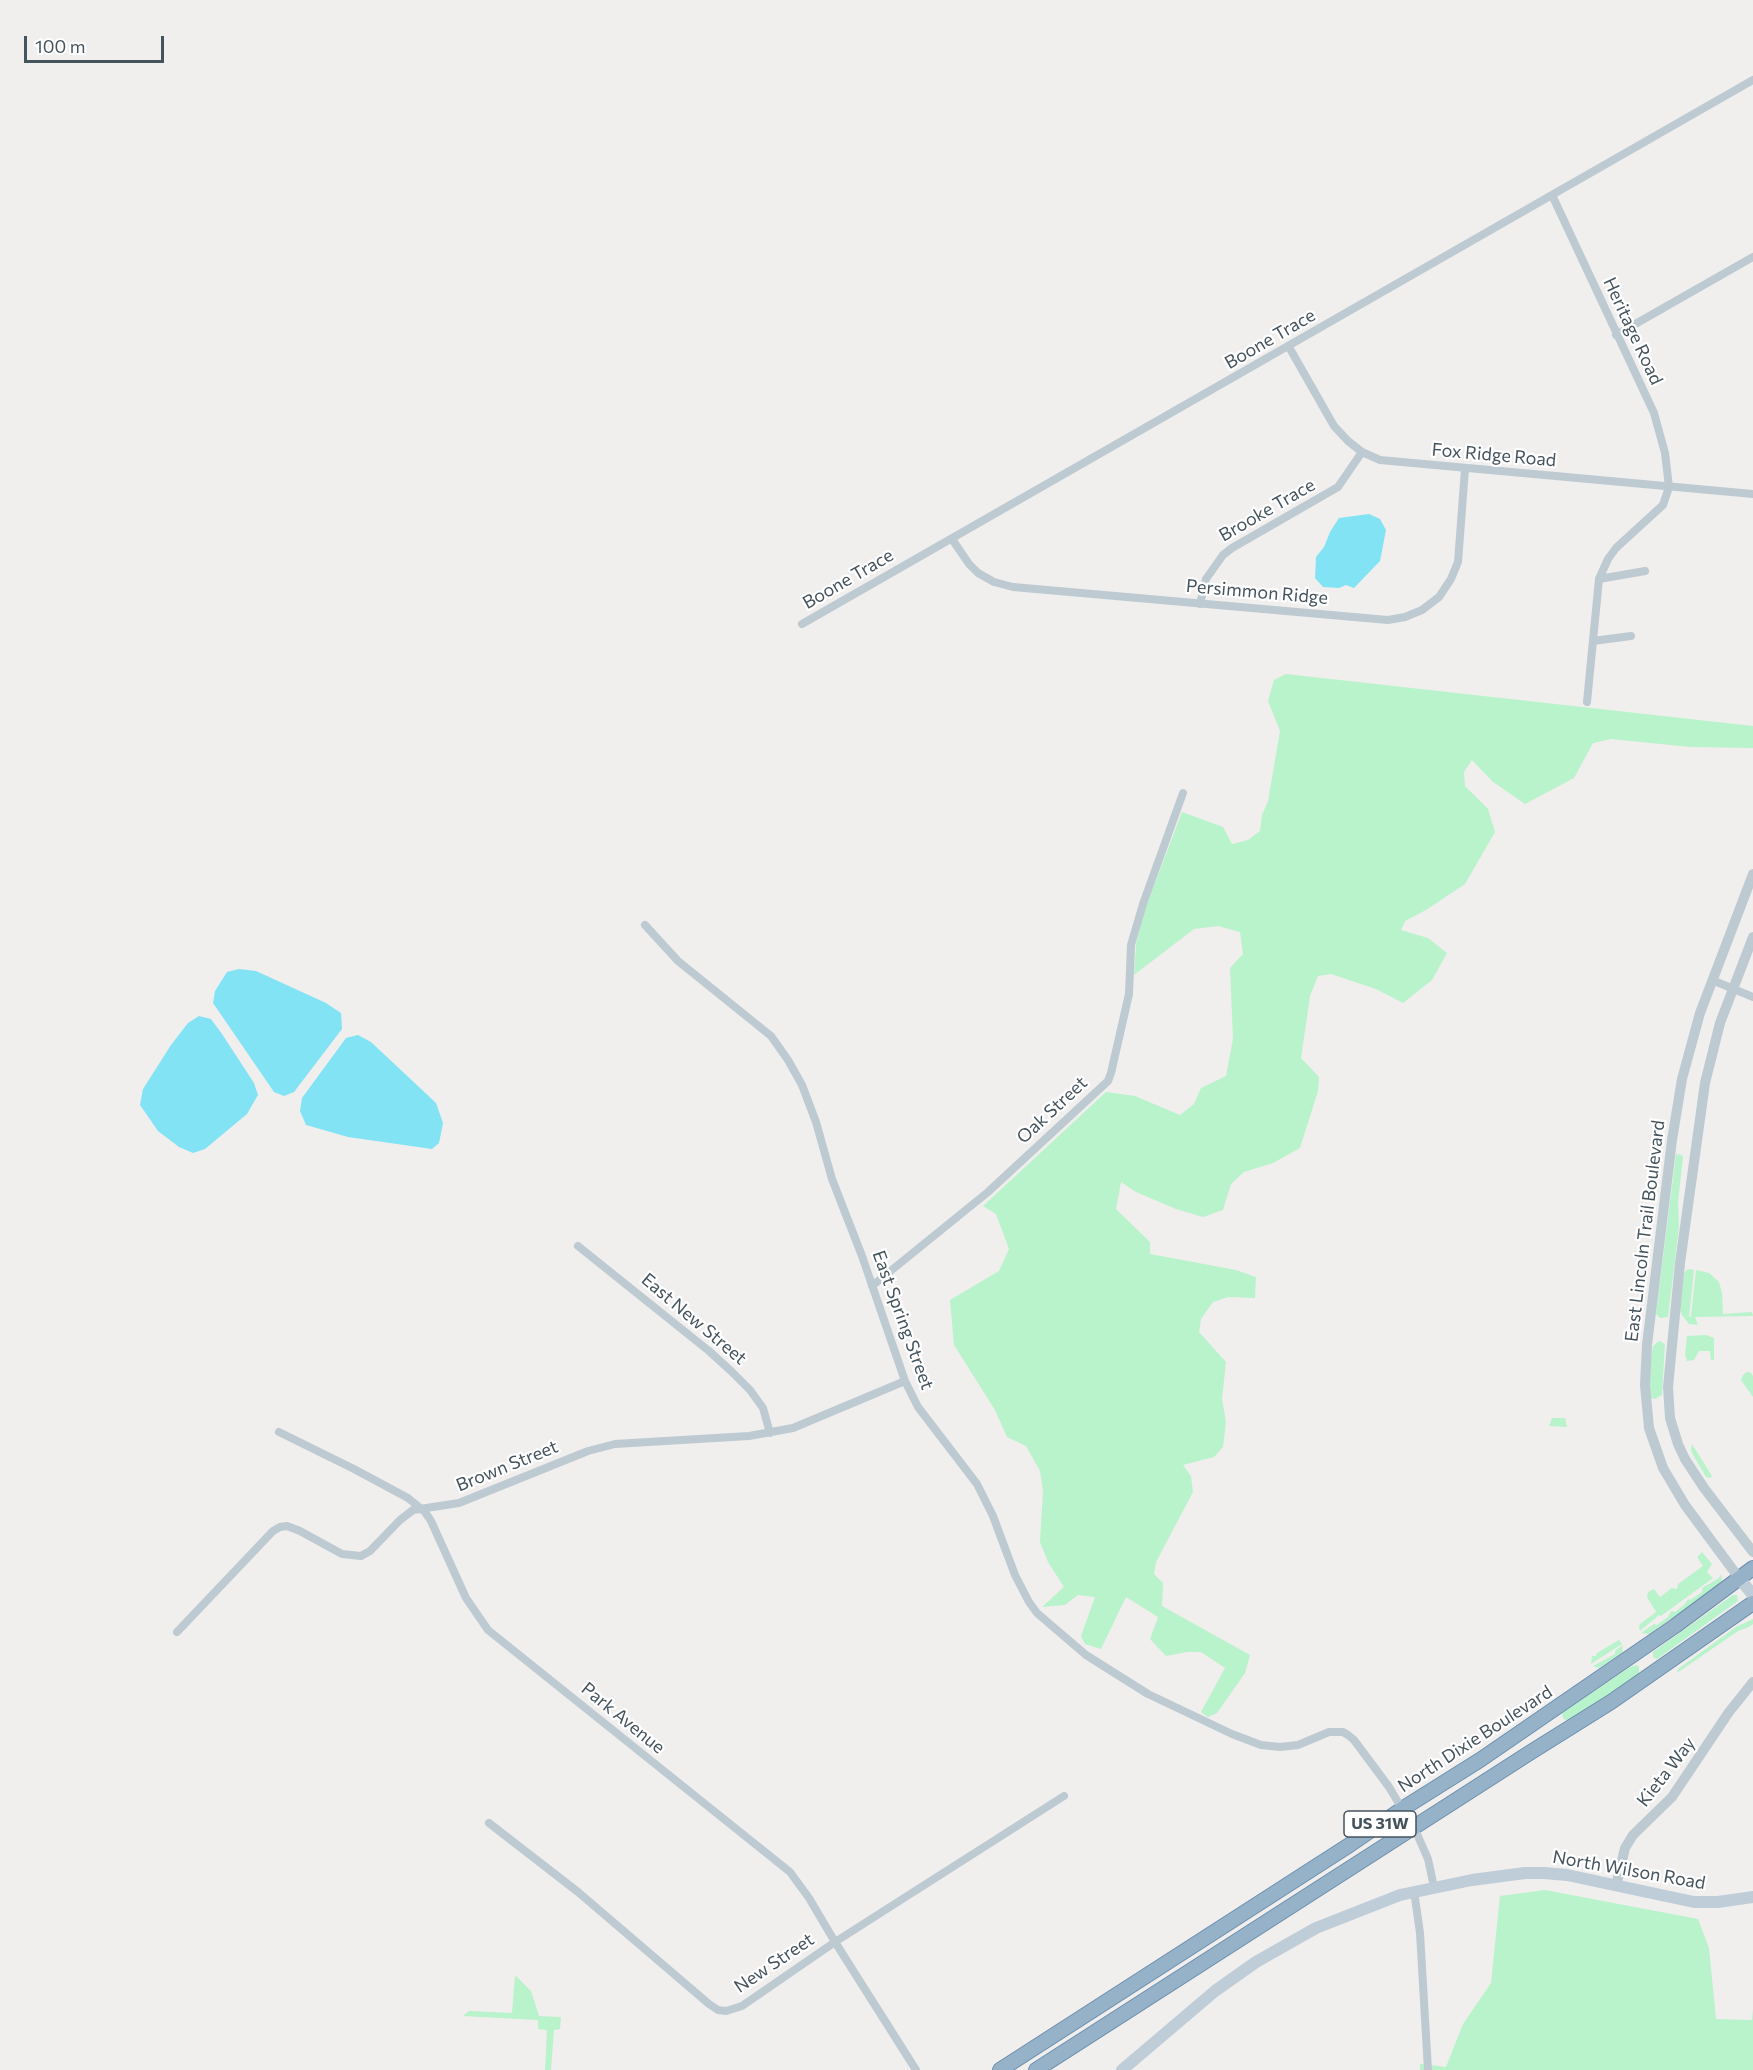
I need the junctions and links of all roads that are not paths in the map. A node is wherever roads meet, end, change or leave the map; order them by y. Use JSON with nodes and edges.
{"nodes":[{"id":1,"x":1753,"y":80,"type":"edge"},
{"id":2,"x":1552,"y":195,"type":"junction"},
{"id":3,"x":1753,"y":257,"type":"edge"},
{"id":4,"x":1616,"y":335,"type":"junction"},
{"id":5,"x":1289,"y":347,"type":"junction"},
{"id":6,"x":1362,"y":452,"type":"junction"},
{"id":7,"x":1466,"y":469,"type":"junction"},
{"id":8,"x":1669,"y":487,"type":"junction"},
{"id":9,"x":1753,"y":494,"type":"edge"},
{"id":10,"x":952,"y":538,"type":"junction"},
{"id":11,"x":1645,"y":571,"type":"dead end"},
{"id":12,"x":1599,"y":579,"type":"junction"},
{"id":13,"x":1200,"y":604,"type":"junction"},
{"id":14,"x":802,"y":624,"type":"dead end"},
{"id":15,"x":1631,"y":636,"type":"dead end"},
{"id":16,"x":1593,"y":641,"type":"junction"},
{"id":17,"x":1587,"y":702,"type":"dead end"},
{"id":18,"x":1183,"y":793,"type":"dead end"},
{"id":19,"x":1753,"y":874,"type":"edge"},
{"id":20,"x":645,"y":925,"type":"dead end"},
{"id":21,"x":1753,"y":937,"type":"edge"},
{"id":22,"x":1712,"y":980,"type":"junction"},
{"id":23,"x":1733,"y":989,"type":"junction"},
{"id":24,"x":1753,"y":997,"type":"edge"},
{"id":25,"x":578,"y":1245,"type":"dead end"},
{"id":26,"x":872,"y":1286,"type":"junction"},
{"id":27,"x":905,"y":1381,"type":"junction"},
{"id":28,"x":279,"y":1432,"type":"dead end"},
{"id":29,"x":770,"y":1433,"type":"junction"},
{"id":30,"x":419,"y":1508,"type":"junction"},
{"id":31,"x":1753,"y":1552,"type":"edge"},
{"id":32,"x":1753,"y":1568,"type":"edge"},
{"id":33,"x":1739,"y":1578,"type":"junction"},
{"id":34,"x":1753,"y":1595,"type":"edge"},
{"id":35,"x":1753,"y":1603,"type":"edge"},
{"id":36,"x":177,"y":1632,"type":"dead end"},
{"id":37,"x":1753,"y":1682,"type":"edge"},
{"id":38,"x":1064,"y":1796,"type":"dead end"},
{"id":39,"x":1402,"y":1809,"type":"junction"},
{"id":40,"x":489,"y":1823,"type":"dead end"},
{"id":41,"x":1413,"y":1828,"type":"junction"},
{"id":42,"x":1616,"y":1886,"type":"junction"},
{"id":43,"x":1434,"y":1887,"type":"junction"},
{"id":44,"x":1414,"y":1891,"type":"junction"},
{"id":45,"x":1753,"y":1897,"type":"edge"},
{"id":46,"x":835,"y":1942,"type":"junction"},
{"id":47,"x":916,"y":2070,"type":"edge"},
{"id":48,"x":1000,"y":2070,"type":"edge"},
{"id":49,"x":1036,"y":2070,"type":"edge"},
{"id":50,"x":1122,"y":2070,"type":"edge"},
{"id":51,"x":1428,"y":2070,"type":"edge"}],
"edges":[{"from":1,"to":2,"type":"street","name":"Boone Trace"},
{"from":2,"to":4,"type":"street","name":"Heritage Road"},
{"from":2,"to":5,"type":"street","name":"Boone Trace"},
{"from":3,"to":4,"type":"street"},
{"from":4,"to":8,"type":"street","name":"Heritage Road"},
{"from":5,"to":6,"type":"street","name":"Fox Ridge Road"},
{"from":5,"to":10,"type":"street","name":"Boone Trace"},
{"from":6,"to":7,"type":"street","name":"Fox Ridge Road"},
{"from":6,"to":13,"type":"street","name":"Brooke Trace"},
{"from":7,"to":8,"type":"street","name":"Fox Ridge Road"},
{"from":7,"to":13,"type":"street","name":"Persimmon Ridge"},
{"from":8,"to":9,"type":"street","name":"Fox Ridge Road"},
{"from":8,"to":12,"type":"street"},
{"from":10,"to":13,"type":"street","name":"Persimmon Ridge"},
{"from":10,"to":14,"type":"street","name":"Boone Trace"},
{"from":11,"to":12,"type":"street"},
{"from":12,"to":16,"type":"street"},
{"from":15,"to":16,"type":"street"},
{"from":16,"to":17,"type":"street"},
{"from":18,"to":26,"type":"street","name":"Oak Street"},
{"from":19,"to":22,"type":"street","name":"East Lincoln Trail Boulevard"},
{"from":20,"to":26,"type":"street","name":"East Spring Street"},
{"from":21,"to":23,"type":"street"},
{"from":22,"to":23,"type":"street"},
{"from":22,"to":33,"type":"street","name":"East Lincoln Trail Boulevard"},
{"from":23,"to":24,"type":"street"},
{"from":23,"to":31,"type":"street"},
{"from":25,"to":29,"type":"street","name":"East New Street"},
{"from":26,"to":27,"type":"street","name":"East Spring Street"},
{"from":27,"to":29,"type":"street","name":"Brown Street"},
{"from":27,"to":39,"type":"street","name":"East Spring Street"},
{"from":28,"to":30,"type":"street","name":"Park Avenue"},
{"from":29,"to":30,"type":"street","name":"Brown Street"},
{"from":30,"to":36,"type":"street"},
{"from":30,"to":46,"type":"street","name":"Park Avenue"},
{"from":32,"to":33,"type":"highway","name":"North Dixie Boulevard","number":"US 31W"},
{"from":33,"to":34,"type":"main road"},
{"from":33,"to":39,"type":"highway","name":"North Dixie Boulevard","number":"US 31W"},
{"from":35,"to":41,"type":"highway","number":"US 31W"},
{"from":37,"to":42,"type":"street","name":"Kieta Way"},
{"from":38,"to":46,"type":"street","name":"New Street"},
{"from":39,"to":41,"type":"street"},
{"from":39,"to":48,"type":"highway","name":"North Dixie Boulevard","number":"US 31W"},
{"from":40,"to":46,"type":"street","name":"New Street"},
{"from":41,"to":43,"type":"street"},
{"from":41,"to":49,"type":"highway","number":"US 31W"},
{"from":42,"to":43,"type":"main road","name":"North Wilson Road"},
{"from":42,"to":45,"type":"main road","name":"North Wilson Road"},
{"from":43,"to":44,"type":"main road","name":"North Wilson Road"},
{"from":44,"to":50,"type":"main road","name":"North Wilson Road"},
{"from":44,"to":51,"type":"street"},
{"from":46,"to":47,"type":"street","name":"Park Avenue"}]}
